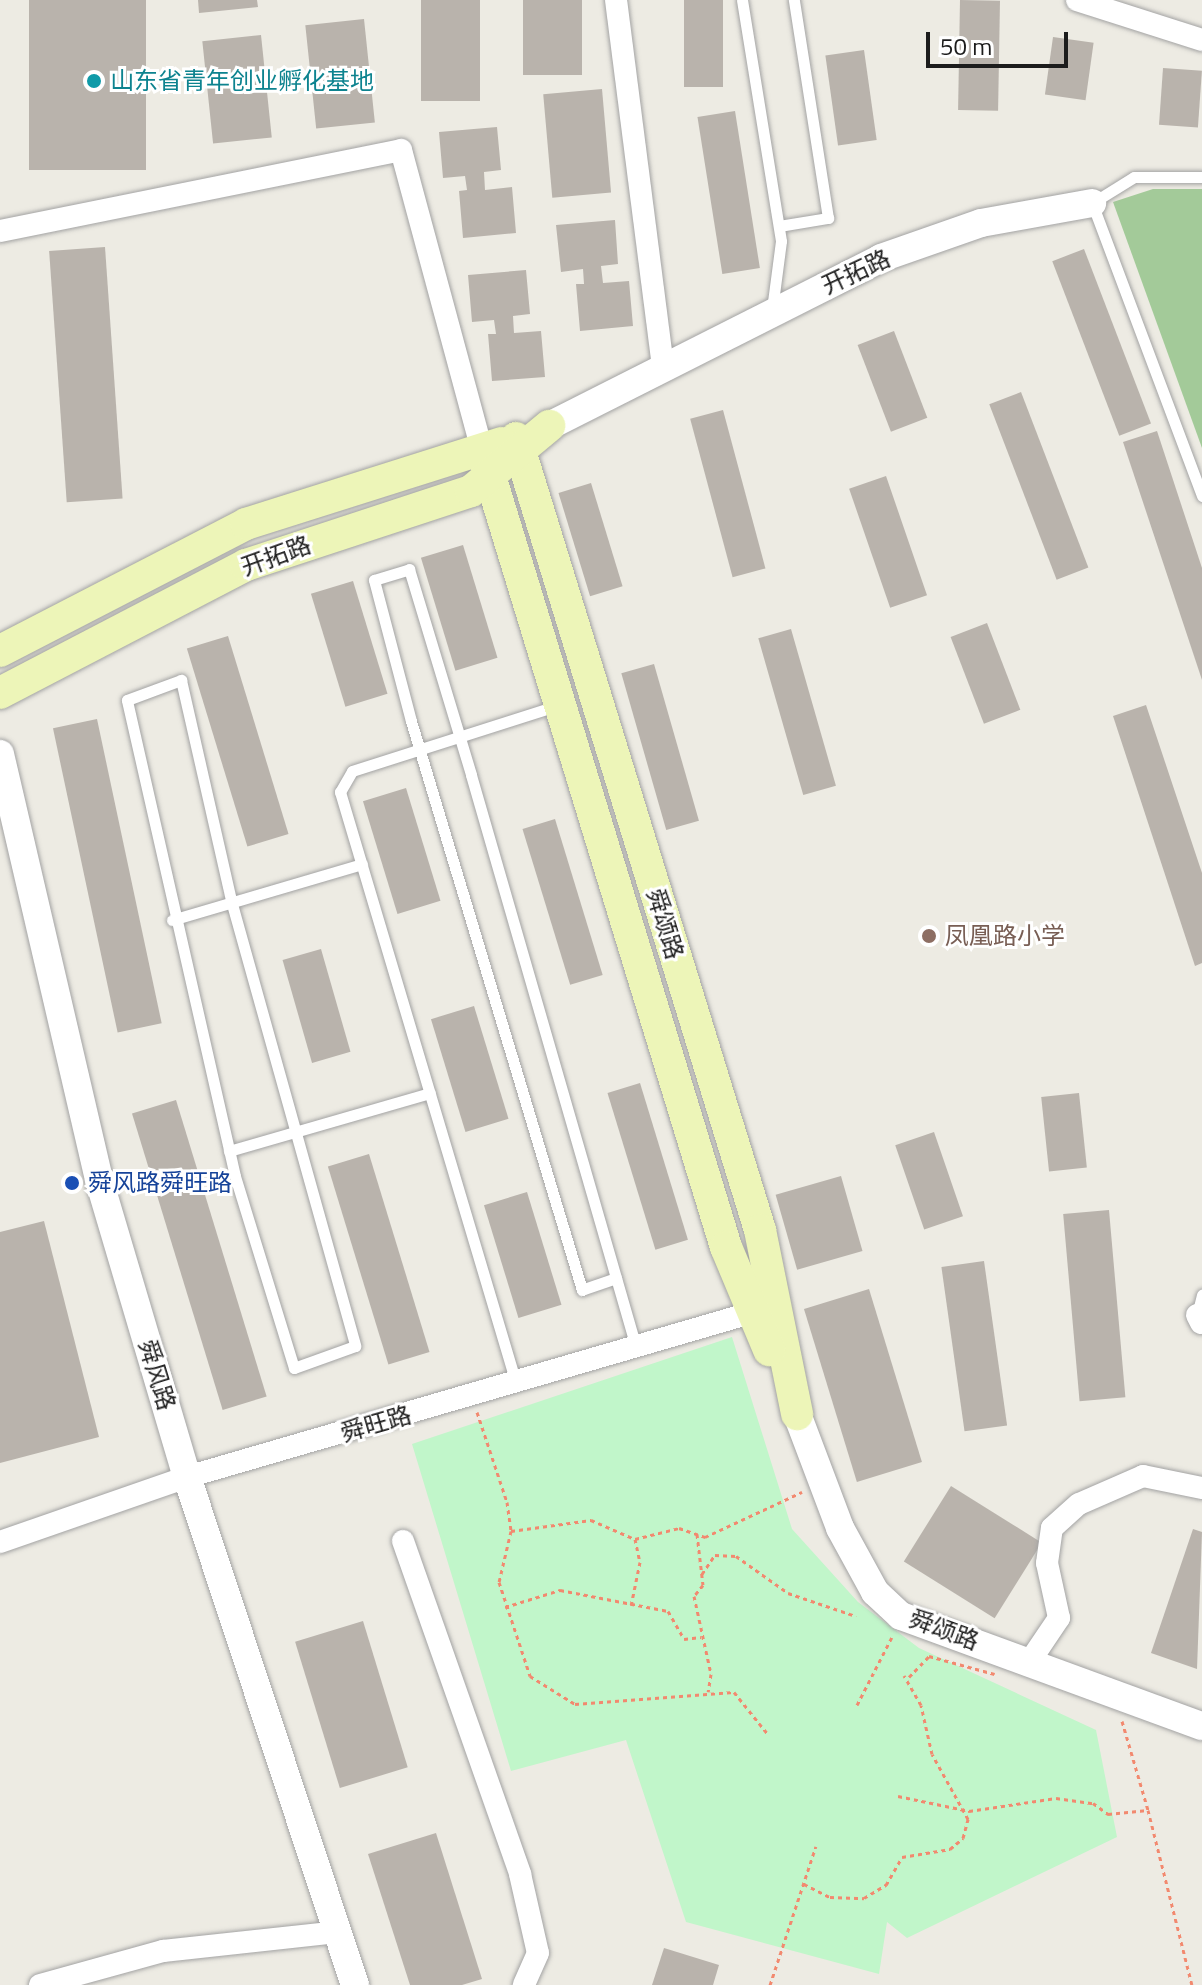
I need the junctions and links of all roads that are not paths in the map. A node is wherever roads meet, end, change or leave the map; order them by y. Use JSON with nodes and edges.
{"nodes":[{"id":1,"x":616,"y":0,"type":"edge"},
{"id":2,"x":742,"y":0,"type":"edge"},
{"id":3,"x":794,"y":0,"type":"edge"},
{"id":4,"x":1077,"y":0,"type":"edge"},
{"id":5,"x":1202,"y":40,"type":"edge"},
{"id":6,"x":1202,"y":177,"type":"edge"},
{"id":7,"x":1092,"y":203,"type":"junction"},
{"id":8,"x":779,"y":226,"type":"junction"},
{"id":9,"x":0,"y":231,"type":"edge"},
{"id":10,"x":771,"y":314,"type":"junction"},
{"id":11,"x":663,"y":368,"type":"junction"},
{"id":12,"x":549,"y":426,"type":"joint"},
{"id":13,"x":518,"y":444,"type":"junction"},
{"id":14,"x":486,"y":463,"type":"junction"},
{"id":15,"x":1202,"y":496,"type":"edge"},
{"id":16,"x":0,"y":651,"type":"edge"},
{"id":17,"x":0,"y":693,"type":"edge"},
{"id":18,"x":560,"y":705,"type":"junction"},
{"id":19,"x":459,"y":737,"type":"junction"},
{"id":20,"x":419,"y":750,"type":"junction"},
{"id":21,"x":0,"y":754,"type":"edge"},
{"id":22,"x":362,"y":864,"type":"junction"},
{"id":23,"x":232,"y":904,"type":"junction"},
{"id":24,"x":172,"y":920,"type":"junction"},
{"id":25,"x":430,"y":1093,"type":"junction"},
{"id":26,"x":296,"y":1131,"type":"junction"},
{"id":27,"x":229,"y":1151,"type":"junction"},
{"id":28,"x":616,"y":1278,"type":"junction"},
{"id":29,"x":754,"y":1312,"type":"junction"},
{"id":30,"x":636,"y":1348,"type":"junction"},
{"id":31,"x":516,"y":1384,"type":"junction"},
{"id":32,"x":797,"y":1414,"type":"junction"},
{"id":33,"x":187,"y":1477,"type":"junction"},
{"id":34,"x":1202,"y":1488,"type":"edge"},
{"id":35,"x":403,"y":1541,"type":"dead end"},
{"id":36,"x":0,"y":1542,"type":"edge"},
{"id":37,"x":1023,"y":1658,"type":"junction"},
{"id":38,"x":1202,"y":1726,"type":"edge"},
{"id":39,"x":337,"y":1932,"type":"junction"},
{"id":40,"x":40,"y":1985,"type":"edge"},
{"id":41,"x":355,"y":1985,"type":"edge"},
{"id":42,"x":524,"y":1985,"type":"edge"}],
"edges":[{"from":1,"to":11,"type":"street"},
{"from":2,"to":8,"type":"lane"},
{"from":3,"to":8,"type":"lane"},
{"from":4,"to":5,"type":"street"},
{"from":6,"to":7,"type":"lane"},
{"from":7,"to":10,"type":"street","name":"开拓路"},
{"from":7,"to":15,"type":"lane"},
{"from":8,"to":10,"type":"lane"},
{"from":9,"to":14,"type":"street"},
{"from":10,"to":11,"type":"street","name":"开拓路"},
{"from":11,"to":12,"type":"street","name":"开拓路"},
{"from":12,"to":13,"type":"main road","name":"开拓路"},
{"from":13,"to":14,"type":"main road","name":"开拓路"},
{"from":13,"to":32,"type":"main road","name":"舜颂路"},
{"from":14,"to":16,"type":"main road","name":"开拓路"},
{"from":14,"to":17,"type":"main road","name":"开拓路"},
{"from":14,"to":18,"type":"main road","name":"舜颂路"},
{"from":18,"to":19,"type":"lane"},
{"from":18,"to":29,"type":"main road","name":"舜颂路"},
{"from":19,"to":20,"type":"lane"},
{"from":19,"to":20,"type":"lane"},
{"from":19,"to":28,"type":"lane"},
{"from":20,"to":22,"type":"lane"},
{"from":20,"to":28,"type":"lane"},
{"from":21,"to":33,"type":"street","name":"舜风路"},
{"from":22,"to":23,"type":"lane"},
{"from":22,"to":25,"type":"lane"},
{"from":23,"to":24,"type":"lane"},
{"from":23,"to":24,"type":"lane"},
{"from":23,"to":26,"type":"lane"},
{"from":24,"to":27,"type":"lane"},
{"from":25,"to":26,"type":"lane"},
{"from":25,"to":31,"type":"lane"},
{"from":26,"to":27,"type":"lane"},
{"from":26,"to":27,"type":"lane"},
{"from":28,"to":30,"type":"lane"},
{"from":29,"to":30,"type":"street","name":"舜旺路"},
{"from":29,"to":32,"type":"main road","name":"舜颂路"},
{"from":30,"to":31,"type":"street","name":"舜旺路"},
{"from":31,"to":33,"type":"street","name":"舜旺路"},
{"from":32,"to":37,"type":"street","name":"舜颂路"},
{"from":33,"to":36,"type":"street","name":"舜旺路"},
{"from":33,"to":39,"type":"street","name":"舜风路"},
{"from":34,"to":37,"type":"street"},
{"from":35,"to":42,"type":"street"},
{"from":37,"to":38,"type":"street","name":"舜颂路"},
{"from":39,"to":40,"type":"street"},
{"from":39,"to":41,"type":"street","name":"舜风路"}]}
